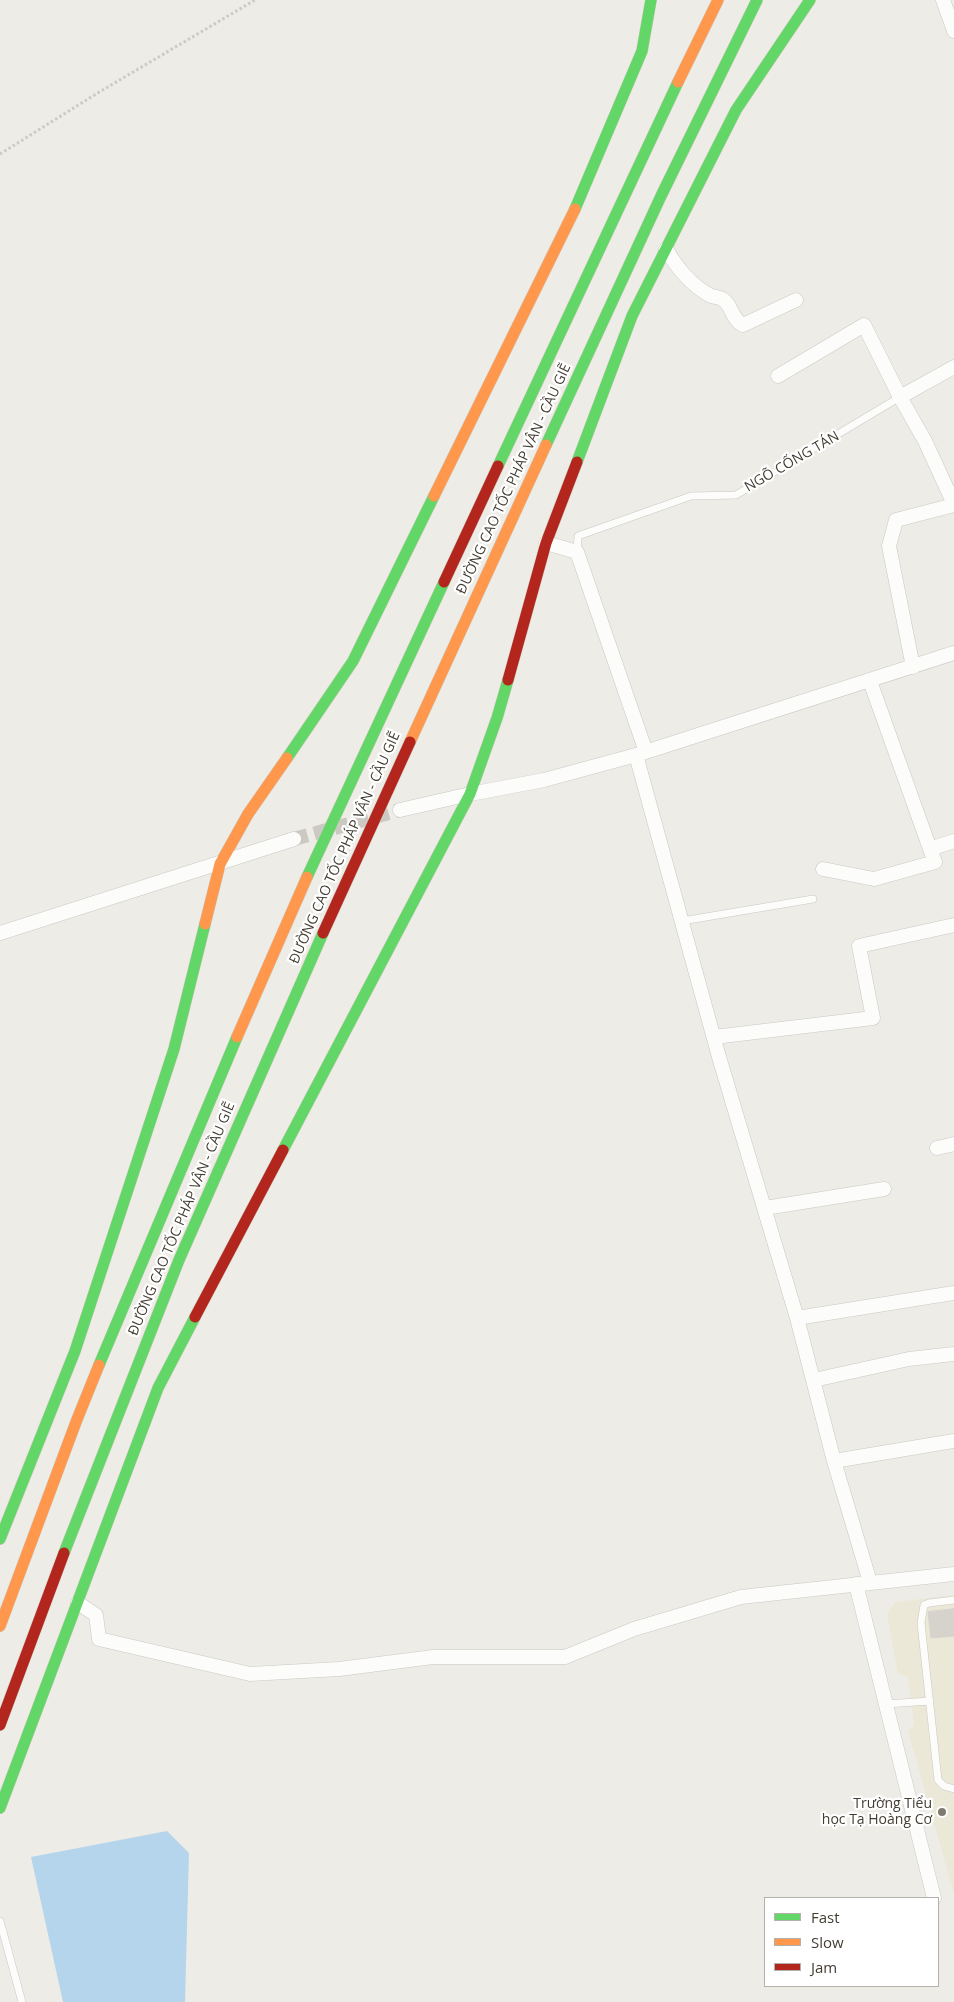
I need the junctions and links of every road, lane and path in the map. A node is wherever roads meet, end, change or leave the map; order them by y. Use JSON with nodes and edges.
{"nodes":[{"id":1,"x":255,"y":0,"type":"edge"},
{"id":2,"x":651,"y":0,"type":"edge"},
{"id":3,"x":718,"y":0,"type":"edge"},
{"id":4,"x":757,"y":0,"type":"edge"},
{"id":5,"x":810,"y":0,"type":"edge"},
{"id":6,"x":943,"y":0,"type":"edge"},
{"id":7,"x":954,"y":31,"type":"edge"},
{"id":8,"x":0,"y":154,"type":"edge"},
{"id":9,"x":666,"y":249,"type":"junction"},
{"id":10,"x":796,"y":300,"type":"dead end"},
{"id":11,"x":954,"y":367,"type":"edge"},
{"id":12,"x":778,"y":376,"type":"dead end"},
{"id":13,"x":900,"y":397,"type":"junction"},
{"id":14,"x":954,"y":505,"type":"edge"},
{"id":15,"x":546,"y":543,"type":"junction"},
{"id":16,"x":577,"y":552,"type":"junction"},
{"id":17,"x":954,"y":653,"type":"edge"},
{"id":18,"x":914,"y":667,"type":"junction"},
{"id":19,"x":870,"y":681,"type":"junction"},
{"id":20,"x":641,"y":754,"type":"junction"},
{"id":21,"x":470,"y":794,"type":"junction"},
{"id":22,"x":400,"y":810,"type":"tunnel mouth"},
{"id":23,"x":294,"y":839,"type":"tunnel mouth"},
{"id":24,"x":954,"y":841,"type":"edge"},
{"id":25,"x":930,"y":850,"type":"junction"},
{"id":26,"x":220,"y":864,"type":"junction"},
{"id":27,"x":823,"y":869,"type":"dead end"},
{"id":28,"x":813,"y":899,"type":"dead end"},
{"id":29,"x":682,"y":921,"type":"junction"},
{"id":30,"x":954,"y":925,"type":"edge"},
{"id":31,"x":0,"y":933,"type":"edge"},
{"id":32,"x":714,"y":1037,"type":"junction"},
{"id":33,"x":954,"y":1144,"type":"edge"},
{"id":34,"x":938,"y":1148,"type":"dead end"},
{"id":35,"x":884,"y":1189,"type":"dead end"},
{"id":36,"x":764,"y":1208,"type":"junction"},
{"id":37,"x":954,"y":1293,"type":"edge"},
{"id":38,"x":797,"y":1318,"type":"junction"},
{"id":39,"x":954,"y":1354,"type":"edge"},
{"id":40,"x":814,"y":1380,"type":"junction"},
{"id":41,"x":954,"y":1441,"type":"edge"},
{"id":42,"x":834,"y":1461,"type":"junction"},
{"id":43,"x":0,"y":1539,"type":"edge"},
{"id":44,"x":954,"y":1574,"type":"edge"},
{"id":45,"x":863,"y":1583,"type":"junction"},
{"id":46,"x":954,"y":1600,"type":"edge"},
{"id":47,"x":78,"y":1603,"type":"junction"},
{"id":48,"x":0,"y":1626,"type":"edge"},
{"id":49,"x":930,"y":1700,"type":"junction"},
{"id":50,"x":886,"y":1704,"type":"junction"},
{"id":51,"x":0,"y":1725,"type":"edge"},
{"id":52,"x":954,"y":1789,"type":"edge"},
{"id":53,"x":0,"y":1808,"type":"edge"},
{"id":54,"x":934,"y":1897,"type":"edge"},
{"id":55,"x":0,"y":1920,"type":"edge"},
{"id":56,"x":22,"y":2002,"type":"edge"}],
"edges":[{"from":1,"to":8,"type":"path"},
{"from":2,"to":26,"type":"main road"},
{"from":3,"to":48,"type":"main road","name":"ĐƯỜNG CAO TỐC PHÁP VÂN - CẦU GIẼ"},
{"from":4,"to":51,"type":"main road","name":"ĐƯỜNG CAO TỐC PHÁP VÂN - CẦU GIẼ"},
{"from":5,"to":9,"type":"main road"},
{"from":6,"to":7,"type":"street"},
{"from":9,"to":10,"type":"street"},
{"from":9,"to":15,"type":"main road"},
{"from":11,"to":13,"type":"street"},
{"from":12,"to":13,"type":"street"},
{"from":13,"to":14,"type":"street"},
{"from":13,"to":16,"type":"lane","name":"NGÕ CỐNG TÁN"},
{"from":14,"to":18,"type":"street"},
{"from":15,"to":16,"type":"street"},
{"from":15,"to":21,"type":"main road"},
{"from":16,"to":20,"type":"street"},
{"from":17,"to":18,"type":"street"},
{"from":18,"to":19,"type":"street"},
{"from":19,"to":20,"type":"street"},
{"from":19,"to":25,"type":"street"},
{"from":20,"to":21,"type":"street"},
{"from":20,"to":29,"type":"street"},
{"from":21,"to":22,"type":"street"},
{"from":21,"to":47,"type":"main road"},
{"from":23,"to":26,"type":"street"},
{"from":24,"to":25,"type":"street"},
{"from":25,"to":27,"type":"street"},
{"from":26,"to":31,"type":"street"},
{"from":26,"to":43,"type":"main road"},
{"from":28,"to":29,"type":"lane"},
{"from":29,"to":32,"type":"street"},
{"from":30,"to":32,"type":"street"},
{"from":32,"to":36,"type":"street"},
{"from":33,"to":34,"type":"street"},
{"from":35,"to":36,"type":"street"},
{"from":36,"to":38,"type":"street"},
{"from":37,"to":38,"type":"street"},
{"from":38,"to":40,"type":"street"},
{"from":39,"to":40,"type":"street"},
{"from":40,"to":42,"type":"street"},
{"from":41,"to":42,"type":"street"},
{"from":42,"to":45,"type":"street"},
{"from":44,"to":45,"type":"street"},
{"from":45,"to":47,"type":"street"},
{"from":45,"to":50,"type":"street"},
{"from":46,"to":49,"type":"lane"},
{"from":47,"to":53,"type":"main road"},
{"from":49,"to":50,"type":"lane"},
{"from":49,"to":52,"type":"lane"},
{"from":50,"to":54,"type":"street"},
{"from":55,"to":56,"type":"lane"}]}
